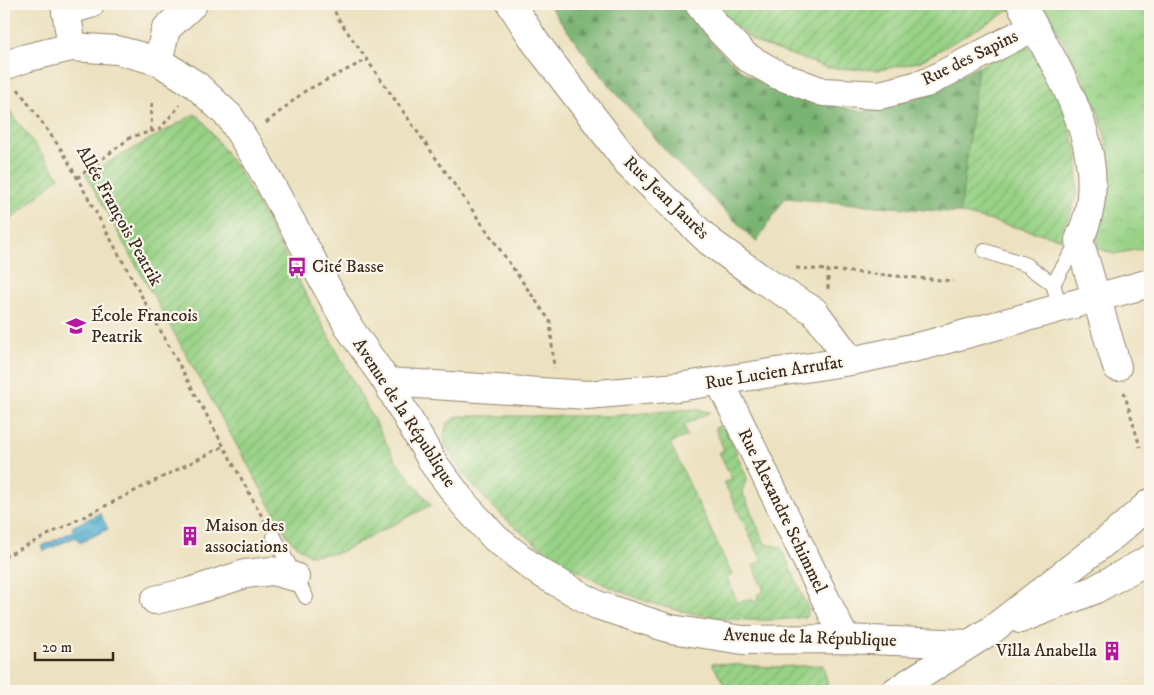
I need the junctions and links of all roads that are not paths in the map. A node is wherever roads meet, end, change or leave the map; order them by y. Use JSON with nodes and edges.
{"nodes":[{"id":1,"x":193,"y":4,"type":"edge"},
{"id":2,"x":511,"y":4,"type":"edge"},
{"id":3,"x":699,"y":4,"type":"edge"},
{"id":4,"x":74,"y":6,"type":"edge"},
{"id":5,"x":1028,"y":15,"type":"edge"},
{"id":6,"x":72,"y":47,"type":"junction"},
{"id":7,"x":158,"y":61,"type":"junction"},
{"id":8,"x":10,"y":77,"type":"edge"},
{"id":9,"x":1079,"y":240,"type":"junction"},
{"id":10,"x":985,"y":251,"type":"dead end"},
{"id":11,"x":1150,"y":283,"type":"edge"},
{"id":12,"x":1057,"y":296,"type":"junction"},
{"id":13,"x":1097,"y":296,"type":"junction"},
{"id":14,"x":852,"y":361,"type":"junction"},
{"id":15,"x":1119,"y":374,"type":"road end"},
{"id":16,"x":388,"y":382,"type":"junction"},
{"id":17,"x":720,"y":382,"type":"junction"},
{"id":18,"x":1150,"y":504,"type":"edge"},
{"id":19,"x":274,"y":538,"type":"road end"},
{"id":20,"x":1150,"y":559,"type":"edge"},
{"id":21,"x":301,"y":587,"type":"joint"},
{"id":22,"x":155,"y":600,"type":"dead end"},
{"id":23,"x":992,"y":629,"type":"junction"},
{"id":24,"x":845,"y":639,"type":"junction"},
{"id":25,"x":969,"y":644,"type":"junction"},
{"id":26,"x":896,"y":691,"type":"edge"}],
"edges":[{"from":1,"to":7,"type":"street"},
{"from":2,"to":14,"type":"street","name":"Rue Jean Jaurès"},
{"from":3,"to":5,"type":"street","name":"Rue des Sapins"},
{"from":4,"to":6,"type":"street"},
{"from":5,"to":9,"type":"street"},
{"from":6,"to":7,"type":"street","name":"Avenue de la République"},
{"from":6,"to":8,"type":"street","name":"Avenue de la République"},
{"from":7,"to":16,"type":"street","name":"Avenue de la République"},
{"from":9,"to":12,"type":"lane"},
{"from":9,"to":13,"type":"street"},
{"from":10,"to":12,"type":"lane"},
{"from":11,"to":13,"type":"street","name":"Rue Lucien Arrufat"},
{"from":12,"to":13,"type":"street","name":"Rue Lucien Arrufat"},
{"from":12,"to":14,"type":"street","name":"Rue Lucien Arrufat"},
{"from":13,"to":15,"type":"street"},
{"from":14,"to":17,"type":"street","name":"Rue Lucien Arrufat"},
{"from":16,"to":17,"type":"street","name":"Rue Lucien Arrufat"},
{"from":16,"to":24,"type":"street","name":"Avenue de la République"},
{"from":17,"to":24,"type":"street","name":"Rue Alexandre Schimmel"},
{"from":18,"to":23,"type":"street"},
{"from":19,"to":21,"type":"lane"},
{"from":20,"to":23,"type":"street"},
{"from":21,"to":22,"type":"street"},
{"from":23,"to":25,"type":"street"},
{"from":24,"to":25,"type":"street","name":"Avenue de la République"},
{"from":25,"to":26,"type":"street"}]}
